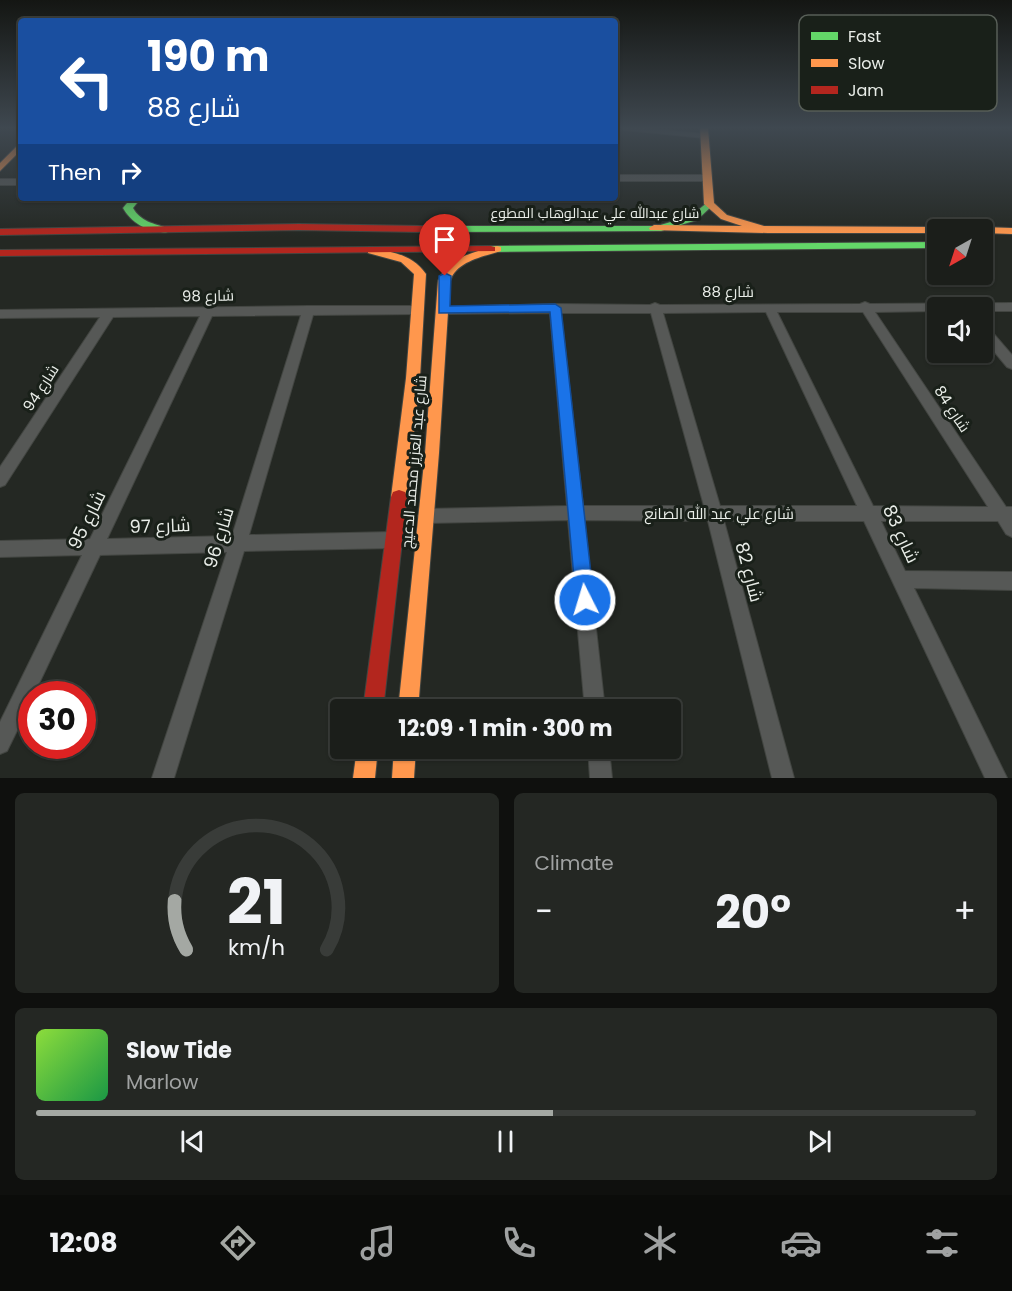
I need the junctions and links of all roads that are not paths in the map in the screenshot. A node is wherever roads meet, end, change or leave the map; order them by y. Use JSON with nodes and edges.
{"nodes":[{"id":1,"x":705,"y":164,"type":"edge"},
{"id":2,"x":618,"y":178,"type":"edge"},
{"id":3,"x":705,"y":178,"type":"junction"},
{"id":4,"x":0,"y":182,"type":"edge"},
{"id":5,"x":18,"y":182,"type":"edge"},
{"id":6,"x":134,"y":201,"type":"edge"},
{"id":7,"x":709,"y":204,"type":"junction"},
{"id":8,"x":661,"y":228,"type":"junction"},
{"id":9,"x":164,"y":230,"type":"junction"},
{"id":10,"x":768,"y":230,"type":"junction"},
{"id":11,"x":927,"y":230,"type":"edge"},
{"id":12,"x":993,"y":230,"type":"edge"},
{"id":13,"x":1012,"y":231,"type":"edge"},
{"id":14,"x":2,"y":232,"type":"edge"},
{"id":15,"x":927,"y":245,"type":"edge"},
{"id":16,"x":497,"y":249,"type":"junction"},
{"id":17,"x":372,"y":251,"type":"junction"},
{"id":18,"x":0,"y":253,"type":"edge"},
{"id":19,"x":443,"y":284,"type":"junction"},
{"id":20,"x":420,"y":286,"type":"junction"},
{"id":21,"x":865,"y":306,"type":"junction"},
{"id":22,"x":769,"y":307,"type":"junction"},
{"id":23,"x":927,"y":307,"type":"edge"},
{"id":24,"x":993,"y":307,"type":"edge"},
{"id":25,"x":1012,"y":307,"type":"edge"},
{"id":26,"x":555,"y":308,"type":"junction"},
{"id":27,"x":655,"y":308,"type":"junction"},
{"id":28,"x":309,"y":310,"type":"junction"},
{"id":29,"x":417,"y":310,"type":"junction"},
{"id":30,"x":443,"y":310,"type":"junction"},
{"id":31,"x":208,"y":312,"type":"junction"},
{"id":32,"x":109,"y":313,"type":"junction"},
{"id":33,"x":4,"y":314,"type":"edge"},
{"id":34,"x":0,"y":325,"type":"edge"},
{"id":35,"x":993,"y":341,"type":"edge"},
{"id":36,"x":1012,"y":364,"type":"edge"},
{"id":37,"x":413,"y":378,"type":"junction"},
{"id":38,"x":438,"y":378,"type":"junction"},
{"id":39,"x":410,"y":401,"type":"junction"},
{"id":40,"x":436,"y":405,"type":"junction"},
{"id":41,"x":0,"y":480,"type":"edge"},
{"id":42,"x":577,"y":513,"type":"junction"},
{"id":43,"x":714,"y":514,"type":"junction"},
{"id":44,"x":871,"y":514,"type":"junction"},
{"id":45,"x":1007,"y":514,"type":"edge"},
{"id":46,"x":426,"y":516,"type":"junction"},
{"id":47,"x":1012,"y":529,"type":"edge"},
{"id":48,"x":393,"y":540,"type":"junction"},
{"id":49,"x":238,"y":543,"type":"junction"},
{"id":50,"x":95,"y":547,"type":"junction"},
{"id":51,"x":0,"y":549,"type":"edge"},
{"id":52,"x":901,"y":579,"type":"junction"},
{"id":53,"x":1012,"y":581,"type":"edge"},
{"id":54,"x":378,"y":663,"type":"junction"},
{"id":55,"x":413,"y":664,"type":"junction"},
{"id":56,"x":385,"y":699,"type":"edge"},
{"id":57,"x":409,"y":699,"type":"edge"},
{"id":58,"x":594,"y":699,"type":"edge"},
{"id":59,"x":0,"y":744,"type":"edge"},
{"id":60,"x":367,"y":759,"type":"edge"},
{"id":61,"x":404,"y":759,"type":"edge"},
{"id":62,"x":599,"y":759,"type":"edge"},
{"id":63,"x":163,"y":778,"type":"edge"},
{"id":64,"x":364,"y":778,"type":"edge"},
{"id":65,"x":403,"y":778,"type":"edge"},
{"id":66,"x":601,"y":778,"type":"edge"},
{"id":67,"x":783,"y":778,"type":"edge"},
{"id":68,"x":996,"y":778,"type":"edge"}],
"edges":[{"from":1,"to":3,"type":"main road"},
{"from":2,"to":3,"type":"street"},
{"from":3,"to":7,"type":"main road"},
{"from":4,"to":5,"type":"street"},
{"from":6,"to":9,"type":"main road"},
{"from":7,"to":8,"type":"main road"},
{"from":7,"to":10,"type":"main road"},
{"from":8,"to":9,"type":"main road","name":"شارع عبدالله علي عبدالوهاب المطوع"},
{"from":8,"to":10,"type":"main road","name":"شارع عبدالله علي عبدالوهاب المطوع"},
{"from":9,"to":14,"type":"main road","name":"شارع عبدالله علي عبدالوهاب المطوع"},
{"from":10,"to":11,"type":"main road","name":"شارع عبدالله علي عبدالوهاب المطوع"},
{"from":12,"to":13,"type":"main road"},
{"from":15,"to":16,"type":"main road"},
{"from":16,"to":17,"type":"main road"},
{"from":16,"to":19,"type":"main road"},
{"from":17,"to":18,"type":"main road"},
{"from":17,"to":20,"type":"main road"},
{"from":19,"to":20,"type":"main road"},
{"from":19,"to":30,"type":"main road","name":"شارع عبد العزيز محمد الدعيج"},
{"from":20,"to":29,"type":"main road","name":"شارع عبد العزيز محمد الدعيج"},
{"from":21,"to":22,"type":"street","name":"شارع 88"},
{"from":21,"to":23,"type":"street","name":"شارع 88"},
{"from":21,"to":45,"type":"street","name":"شارع 84"},
{"from":22,"to":27,"type":"street","name":"شارع 88"},
{"from":22,"to":44,"type":"street","name":"شارع 83"},
{"from":24,"to":25,"type":"street","name":"شارع 88"},
{"from":26,"to":27,"type":"street","name":"شارع 88"},
{"from":26,"to":30,"type":"street","name":"شارع 88"},
{"from":26,"to":42,"type":"street"},
{"from":27,"to":43,"type":"street","name":"شارع 82"},
{"from":28,"to":29,"type":"street","name":"شارع 98"},
{"from":28,"to":31,"type":"street","name":"شارع 98"},
{"from":28,"to":49,"type":"street","name":"شارع 96"},
{"from":29,"to":37,"type":"main road","name":"شارع عبد العزيز محمد الدعيج"},
{"from":30,"to":38,"type":"main road","name":"شارع عبد العزيز محمد الدعيج"},
{"from":31,"to":32,"type":"street","name":"شارع 98"},
{"from":31,"to":50,"type":"street","name":"شارع 95"},
{"from":32,"to":33,"type":"street","name":"شارع 98"},
{"from":32,"to":41,"type":"street","name":"شارع 94"},
{"from":33,"to":34,"type":"street"},
{"from":35,"to":36,"type":"street"},
{"from":37,"to":38,"type":"main road"},
{"from":37,"to":39,"type":"main road","name":"شارع عبد العزيز محمد الدعيج"},
{"from":38,"to":40,"type":"main road","name":"شارع عبد العزيز محمد الدعيج"},
{"from":39,"to":40,"type":"main road"},
{"from":39,"to":48,"type":"main road","name":"شارع عبد العزيز محمد الدعيج"},
{"from":40,"to":46,"type":"main road","name":"شارع عبد العزيز محمد الدعيج"},
{"from":42,"to":43,"type":"street","name":"شارع علي عبد الله الصانع"},
{"from":42,"to":46,"type":"street","name":"شارع علي عبد الله الصانع"},
{"from":42,"to":58,"type":"street"},
{"from":43,"to":44,"type":"street","name":"شارع علي عبد الله الصانع"},
{"from":43,"to":67,"type":"street","name":"شارع 82"},
{"from":44,"to":45,"type":"street","name":"شارع علي عبد الله الصانع"},
{"from":44,"to":52,"type":"street","name":"شارع 83"},
{"from":45,"to":47,"type":"street","name":"شارع 84"},
{"from":46,"to":55,"type":"main road","name":"شارع عبد العزيز محمد الدعيج"},
{"from":48,"to":49,"type":"street","name":"شارع 97"},
{"from":48,"to":54,"type":"main road","name":"شارع عبد العزيز محمد الدعيج"},
{"from":49,"to":50,"type":"street","name":"شارع 97"},
{"from":49,"to":63,"type":"street","name":"شارع 96"},
{"from":50,"to":51,"type":"street","name":"شارع 97"},
{"from":50,"to":59,"type":"street","name":"شارع 95"},
{"from":52,"to":53,"type":"street"},
{"from":52,"to":68,"type":"street","name":"شارع 83"},
{"from":54,"to":55,"type":"main road"},
{"from":54,"to":56,"type":"main road","name":"شارع عبد العزيز محمد الدعيج"},
{"from":55,"to":57,"type":"main road","name":"شارع عبد العزيز محمد الدعيج"},
{"from":60,"to":64,"type":"main road"},
{"from":61,"to":65,"type":"main road"},
{"from":62,"to":66,"type":"street"}]}
